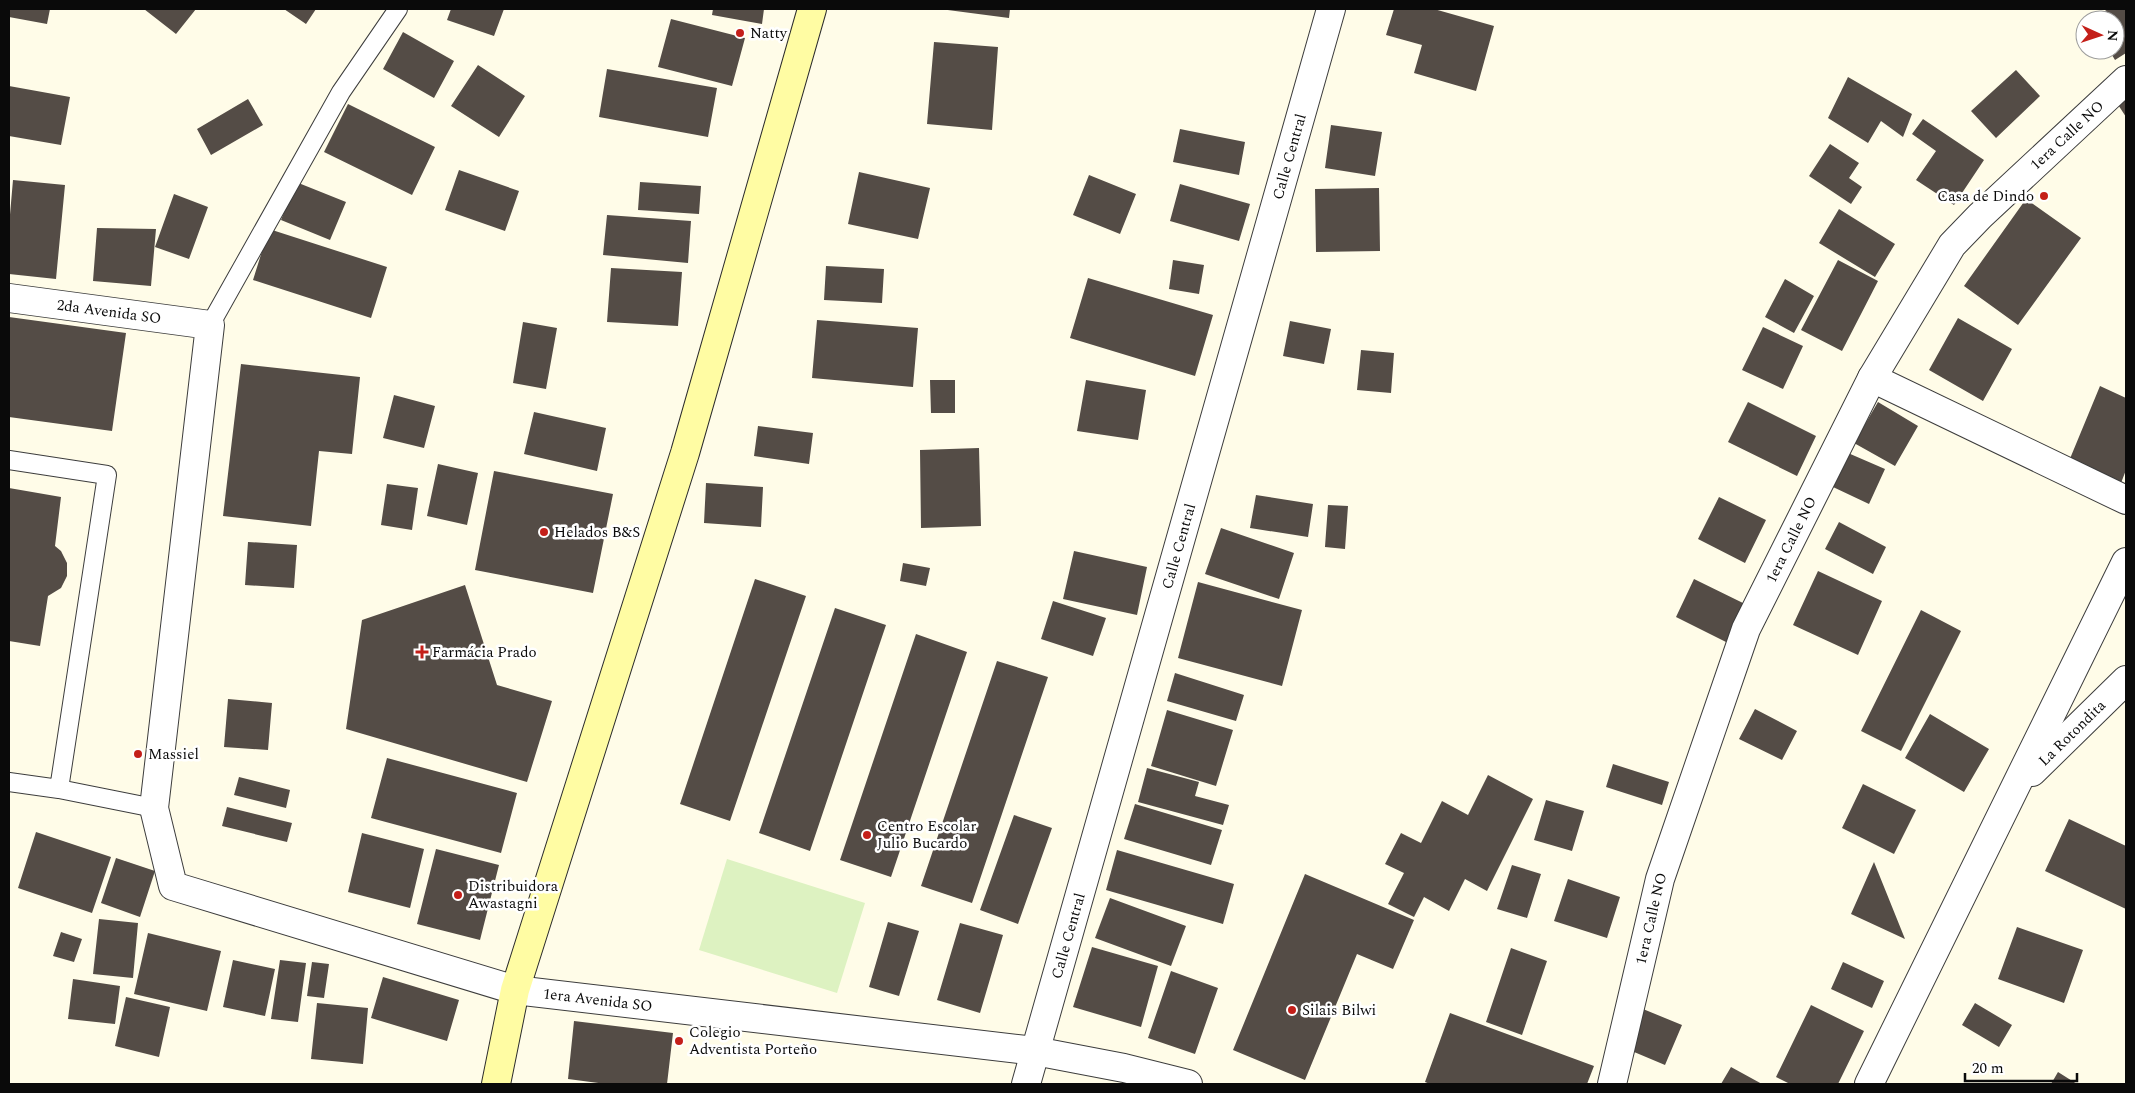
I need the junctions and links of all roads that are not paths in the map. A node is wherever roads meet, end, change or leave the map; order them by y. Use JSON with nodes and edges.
{"nodes":[{"id":1,"x":398,"y":9,"type":"edge"},
{"id":2,"x":812,"y":9,"type":"edge"},
{"id":3,"x":1331,"y":9,"type":"edge"},
{"id":4,"x":2126,"y":80,"type":"edge"},
{"id":5,"x":9,"y":298,"type":"edge"},
{"id":6,"x":210,"y":325,"type":"junction"},
{"id":7,"x":1872,"y":378,"type":"junction"},
{"id":8,"x":9,"y":460,"type":"edge"},
{"id":9,"x":2126,"y":500,"type":"edge"},
{"id":10,"x":2126,"y":562,"type":"edge"},
{"id":11,"x":2126,"y":680,"type":"edge"},
{"id":12,"x":9,"y":782,"type":"edge"},
{"id":13,"x":2018,"y":785,"type":"junction"},
{"id":14,"x":59,"y":789,"type":"junction"},
{"id":15,"x":154,"y":808,"type":"junction"},
{"id":16,"x":515,"y":990,"type":"junction"},
{"id":17,"x":1036,"y":1051,"type":"junction"},
{"id":18,"x":496,"y":1084,"type":"edge"},
{"id":19,"x":1026,"y":1084,"type":"edge"},
{"id":20,"x":1188,"y":1084,"type":"edge"},
{"id":21,"x":1612,"y":1084,"type":"edge"},
{"id":22,"x":1869,"y":1084,"type":"edge"}],
"edges":[{"from":1,"to":6,"type":"lane"},
{"from":2,"to":16,"type":"main road"},
{"from":3,"to":17,"type":"street","name":"Calle Central"},
{"from":4,"to":7,"type":"street","name":"1era Calle NO"},
{"from":5,"to":6,"type":"street","name":"2da Avenida SO"},
{"from":6,"to":15,"type":"street"},
{"from":7,"to":9,"type":"street"},
{"from":7,"to":21,"type":"street","name":"1era Calle NO"},
{"from":8,"to":14,"type":"lane"},
{"from":10,"to":13,"type":"street"},
{"from":11,"to":13,"type":"street","name":"La Rotondita"},
{"from":12,"to":14,"type":"lane"},
{"from":13,"to":22,"type":"street"},
{"from":14,"to":15,"type":"lane"},
{"from":15,"to":16,"type":"street","name":"1era Avenida SO"},
{"from":16,"to":17,"type":"street","name":"1era Avenida SO"},
{"from":16,"to":18,"type":"main road"},
{"from":17,"to":19,"type":"street","name":"Calle Central"},
{"from":17,"to":20,"type":"street","name":"1era Avenida SO"}]}
